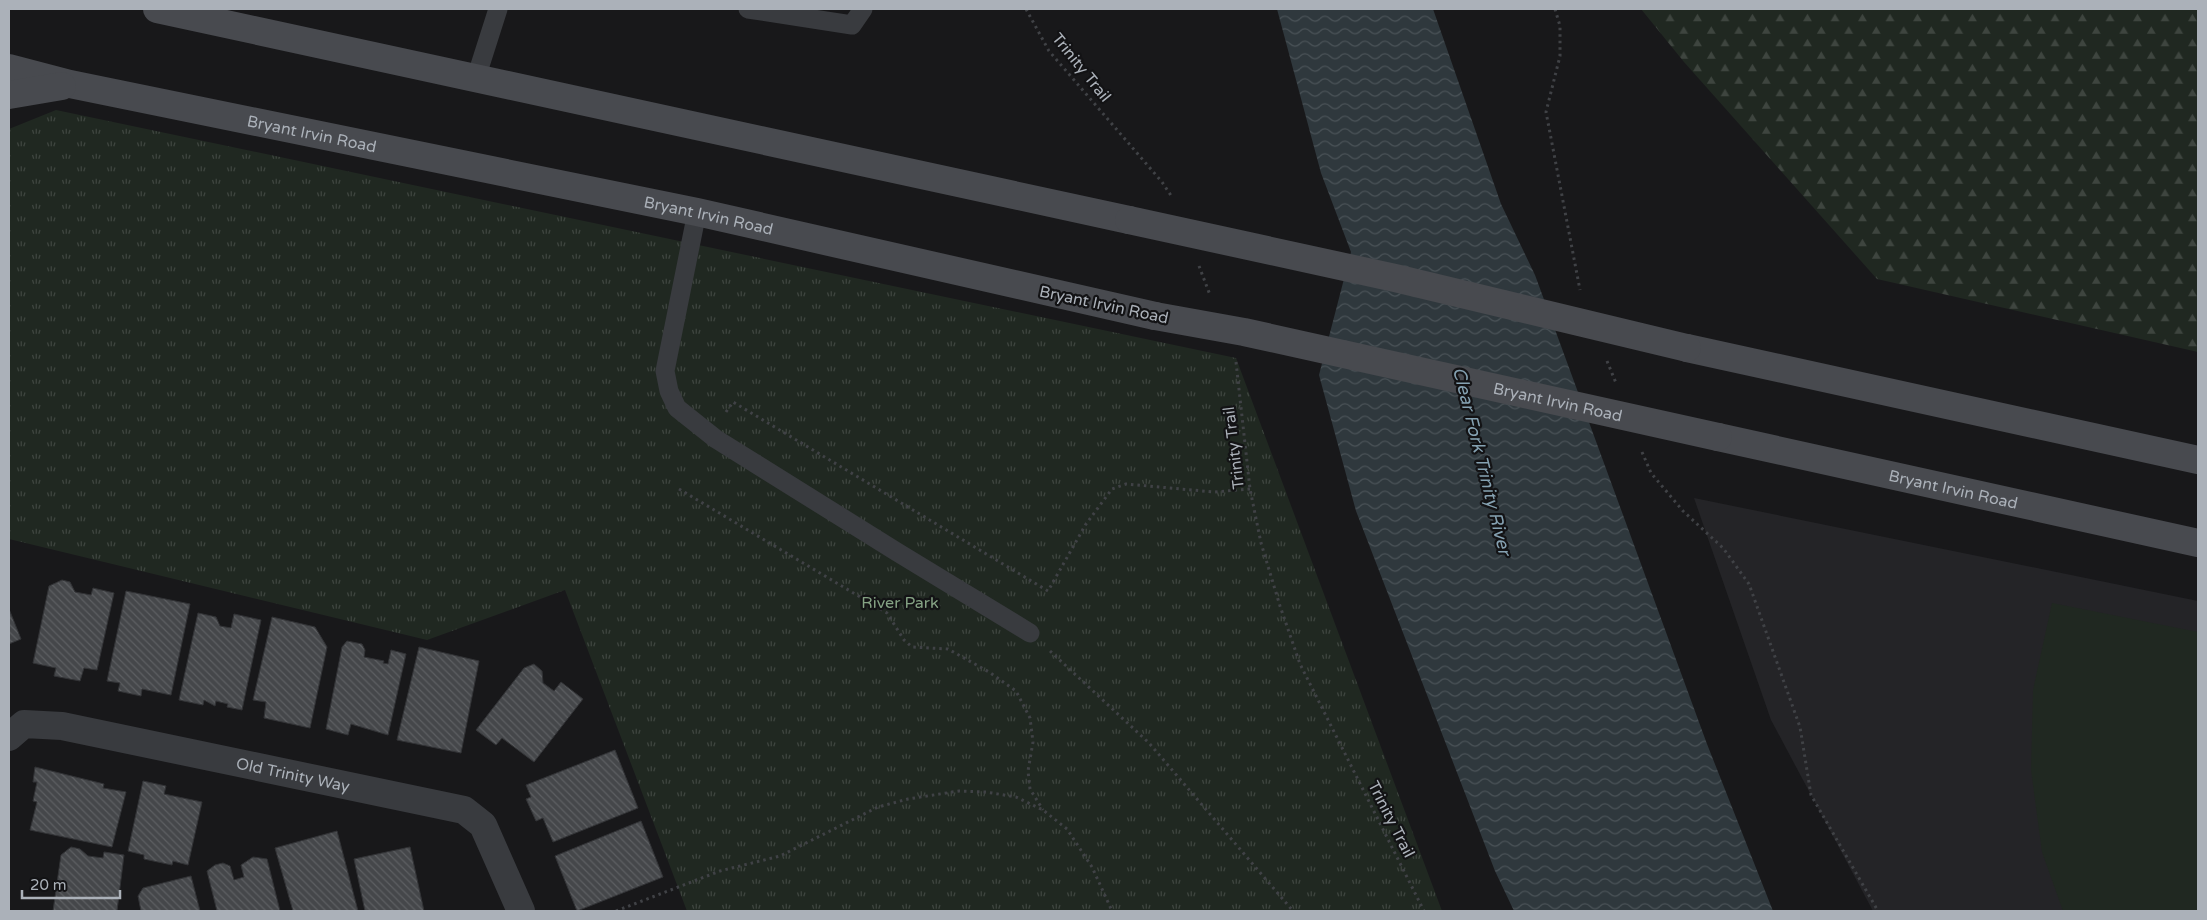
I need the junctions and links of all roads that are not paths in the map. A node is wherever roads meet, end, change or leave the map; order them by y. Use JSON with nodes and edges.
{"nodes":[{"id":1,"x":156,"y":9,"type":"edge"},
{"id":2,"x":498,"y":9,"type":"edge"},
{"id":3,"x":748,"y":9,"type":"edge"},
{"id":4,"x":863,"y":9,"type":"edge"},
{"id":5,"x":9,"y":68,"type":"edge"},
{"id":6,"x":476,"y":78,"type":"junction"},
{"id":7,"x":70,"y":84,"type":"junction"},
{"id":8,"x":9,"y":95,"type":"edge"},
{"id":9,"x":697,"y":212,"type":"junction"},
{"id":10,"x":2198,"y":460,"type":"edge"},
{"id":11,"x":2198,"y":543,"type":"edge"},
{"id":12,"x":1030,"y":633,"type":"road end"},
{"id":13,"x":9,"y":737,"type":"edge"},
{"id":14,"x":521,"y":911,"type":"edge"}],
"edges":[{"from":1,"to":6,"type":"main road"},
{"from":2,"to":6,"type":"lane"},
{"from":3,"to":4,"type":"lane"},
{"from":5,"to":7,"type":"main road","name":"Bryant Irvin Road"},
{"from":6,"to":10,"type":"main road","bridge":true},
{"from":7,"to":8,"type":"main road"},
{"from":7,"to":9,"type":"main road","name":"Bryant Irvin Road"},
{"from":9,"to":11,"type":"main road","name":"Bryant Irvin Road","bridge":true},
{"from":9,"to":12,"type":"lane"},
{"from":13,"to":14,"type":"street","name":"Old Trinity Way"}]}
